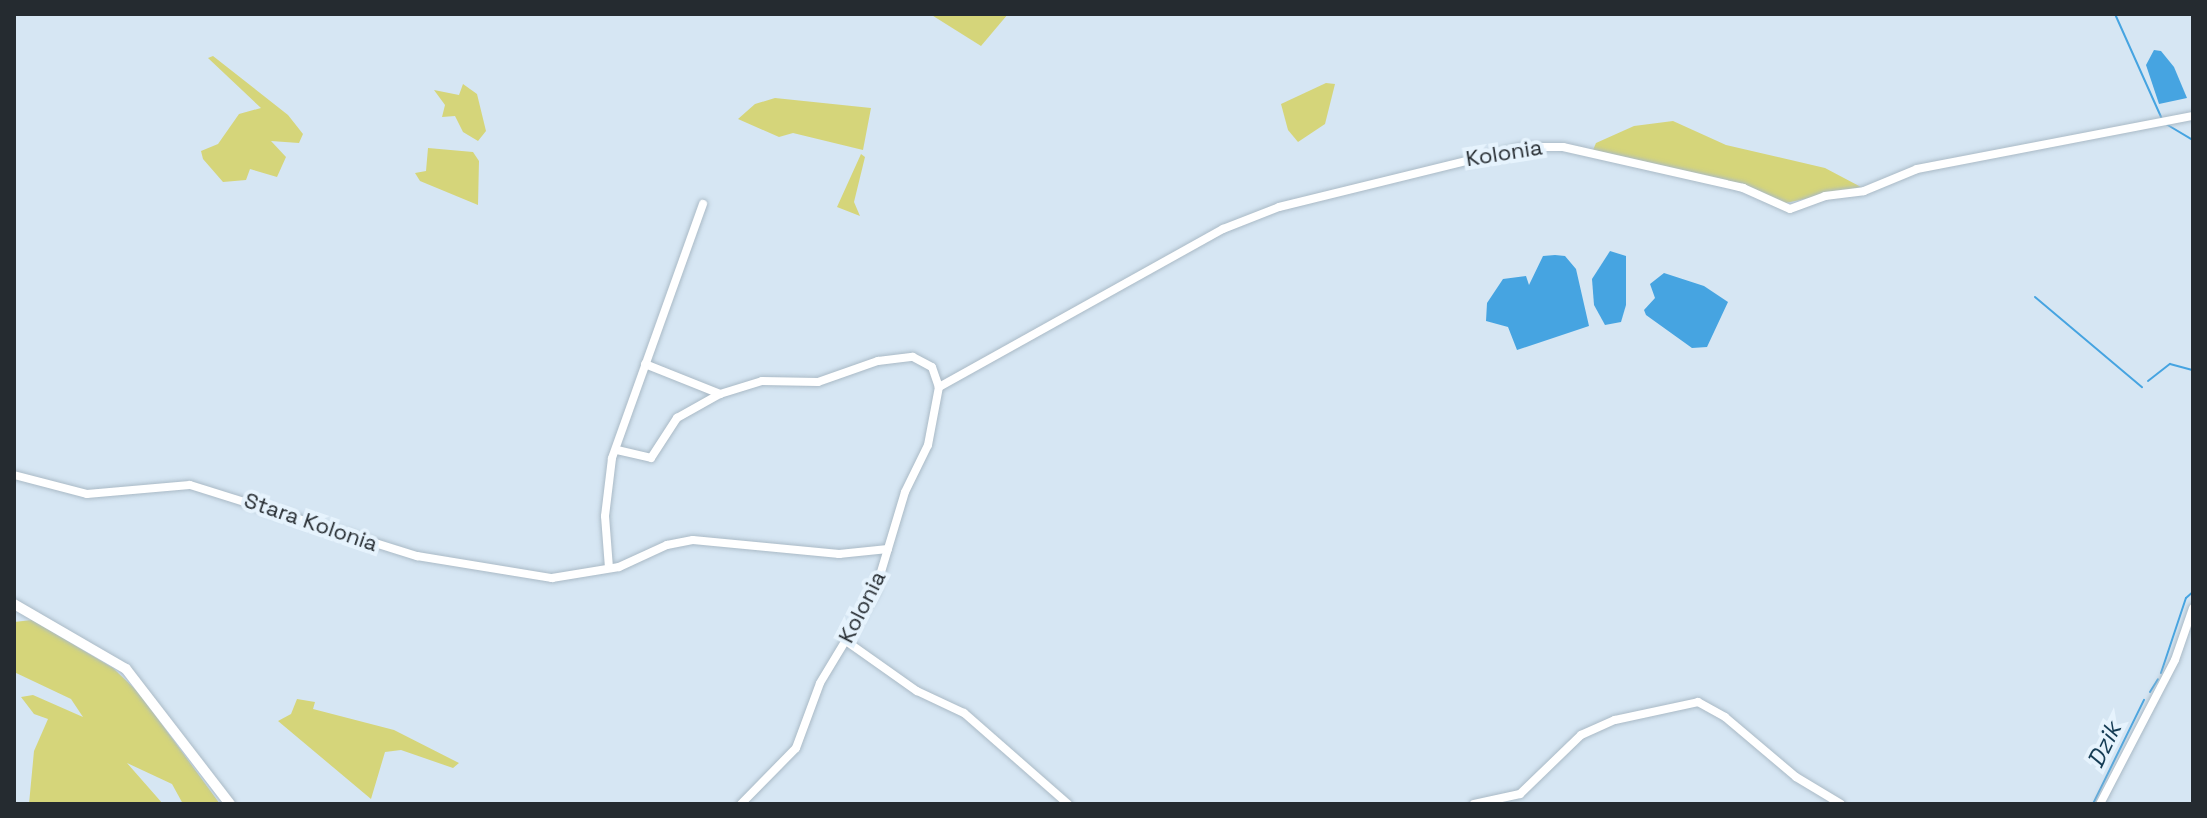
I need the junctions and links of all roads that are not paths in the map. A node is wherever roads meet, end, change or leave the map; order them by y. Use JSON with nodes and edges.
{"nodes":[{"id":1,"x":2193,"y":116,"type":"edge"},
{"id":2,"x":703,"y":204,"type":"dead end"},
{"id":3,"x":645,"y":364,"type":"junction"},
{"id":4,"x":939,"y":387,"type":"junction"},
{"id":5,"x":720,"y":394,"type":"junction"},
{"id":6,"x":617,"y":450,"type":"junction"},
{"id":7,"x":14,"y":475,"type":"edge"},
{"id":8,"x":888,"y":549,"type":"junction"},
{"id":9,"x":609,"y":568,"type":"junction"},
{"id":10,"x":14,"y":604,"type":"edge"},
{"id":11,"x":2193,"y":608,"type":"edge"},
{"id":12,"x":846,"y":641,"type":"junction"},
{"id":13,"x":230,"y":804,"type":"edge"},
{"id":14,"x":741,"y":804,"type":"edge"},
{"id":15,"x":1068,"y":804,"type":"edge"},
{"id":16,"x":1474,"y":804,"type":"edge"},
{"id":17,"x":1841,"y":804,"type":"edge"},
{"id":18,"x":2100,"y":804,"type":"edge"}],
"edges":[{"from":1,"to":4,"type":"street","name":"Kolonia"},
{"from":2,"to":3,"type":"street"},
{"from":3,"to":5,"type":"street"},
{"from":3,"to":6,"type":"street"},
{"from":4,"to":5,"type":"street"},
{"from":4,"to":8,"type":"street","name":"Kolonia"},
{"from":5,"to":6,"type":"street"},
{"from":6,"to":9,"type":"street"},
{"from":7,"to":9,"type":"street","name":"Stara Kolonia"},
{"from":8,"to":9,"type":"street","name":"Stara Kolonia"},
{"from":8,"to":12,"type":"street","name":"Kolonia"},
{"from":10,"to":13,"type":"main road"},
{"from":11,"to":18,"type":"street"},
{"from":12,"to":14,"type":"street","name":"Kolonia"},
{"from":12,"to":15,"type":"street"},
{"from":16,"to":17,"type":"street"}]}
